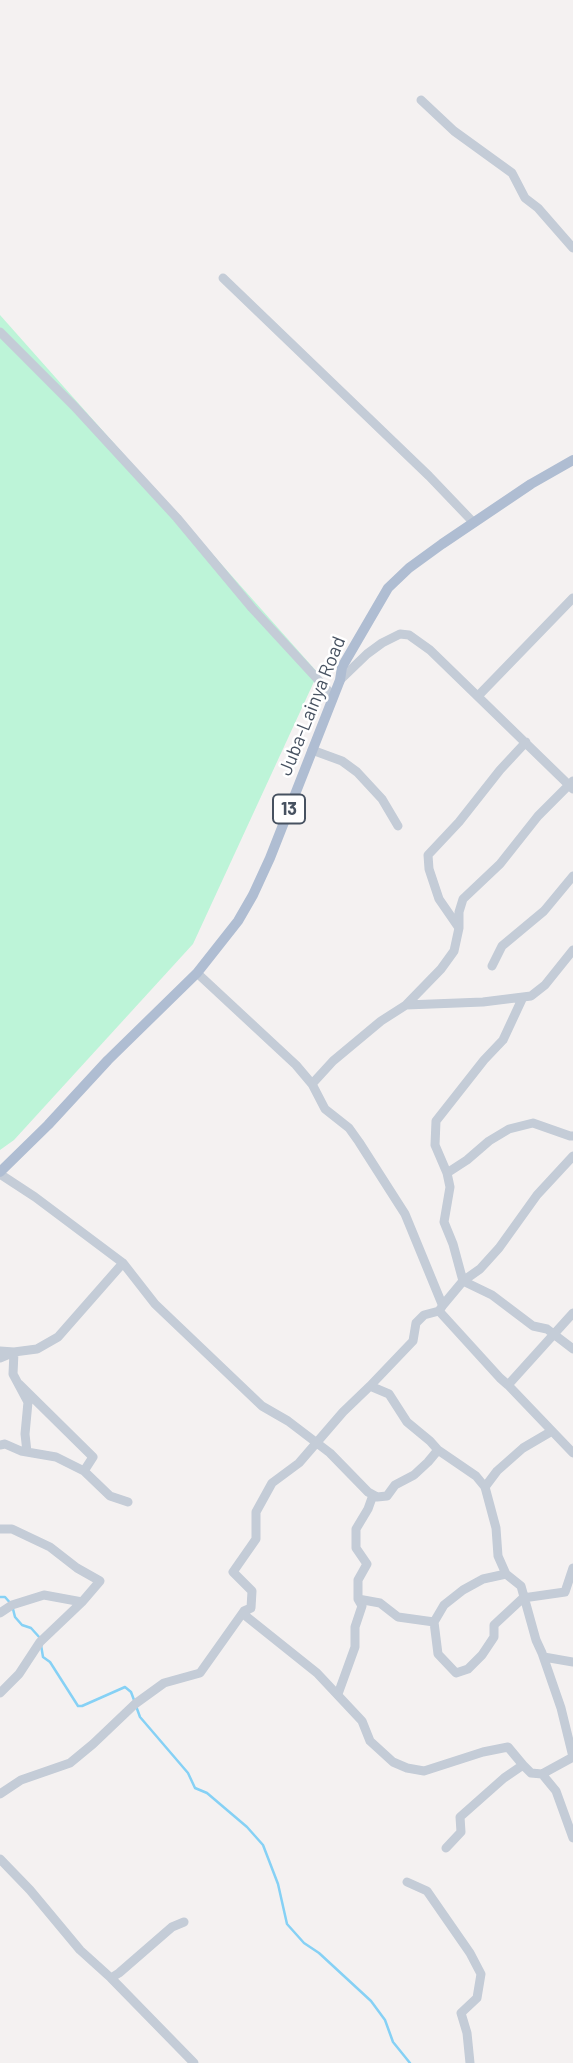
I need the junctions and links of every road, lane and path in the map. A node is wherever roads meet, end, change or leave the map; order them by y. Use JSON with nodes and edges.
{"nodes":[{"id":1,"x":421,"y":100,"type":"dead end"},
{"id":2,"x":573,"y":248,"type":"edge"},
{"id":3,"x":223,"y":278,"type":"dead end"},
{"id":4,"x":0,"y":332,"type":"edge"},
{"id":5,"x":573,"y":460,"type":"edge"},
{"id":6,"x":473,"y":522,"type":"junction"},
{"id":7,"x":573,"y":598,"type":"edge"},
{"id":8,"x":340,"y":680,"type":"junction"},
{"id":9,"x":333,"y":696,"type":"junction"},
{"id":10,"x":478,"y":696,"type":"junction"},
{"id":11,"x":526,"y":742,"type":"junction"},
{"id":12,"x":312,"y":750,"type":"junction"},
{"id":13,"x":571,"y":785,"type":"edge"},
{"id":14,"x":398,"y":826,"type":"dead end"},
{"id":15,"x":573,"y":876,"type":"edge"},
{"id":16,"x":460,"y":928,"type":"junction"},
{"id":17,"x":573,"y":950,"type":"edge"},
{"id":18,"x":492,"y":966,"type":"dead end"},
{"id":19,"x":197,"y":973,"type":"junction"},
{"id":20,"x":523,"y":998,"type":"junction"},
{"id":21,"x":406,"y":1005,"type":"junction"},
{"id":22,"x":312,"y":1084,"type":"junction"},
{"id":23,"x":573,"y":1136,"type":"edge"},
{"id":24,"x":573,"y":1156,"type":"edge"},
{"id":25,"x":0,"y":1173,"type":"edge"},
{"id":26,"x":447,"y":1173,"type":"junction"},
{"id":27,"x":122,"y":1264,"type":"junction"},
{"id":28,"x":463,"y":1281,"type":"junction"},
{"id":29,"x":440,"y":1308,"type":"junction"},
{"id":30,"x":573,"y":1313,"type":"edge"},
{"id":31,"x":554,"y":1334,"type":"junction"},
{"id":32,"x":573,"y":1349,"type":"edge"},
{"id":33,"x":0,"y":1351,"type":"edge"},
{"id":34,"x":14,"y":1352,"type":"junction"},
{"id":35,"x":0,"y":1358,"type":"edge"},
{"id":36,"x":19,"y":1384,"type":"junction"},
{"id":37,"x":508,"y":1385,"type":"junction"},
{"id":38,"x":370,"y":1386,"type":"junction"},
{"id":39,"x":552,"y":1431,"type":"junction"},
{"id":40,"x":315,"y":1442,"type":"junction"},
{"id":41,"x":0,"y":1445,"type":"edge"},
{"id":42,"x":438,"y":1450,"type":"junction"},
{"id":43,"x":27,"y":1452,"type":"junction"},
{"id":44,"x":573,"y":1453,"type":"edge"},
{"id":45,"x":84,"y":1471,"type":"junction"},
{"id":46,"x":485,"y":1487,"type":"junction"},
{"id":47,"x":373,"y":1495,"type":"junction"},
{"id":48,"x":128,"y":1502,"type":"dead end"},
{"id":49,"x":0,"y":1529,"type":"edge"},
{"id":50,"x":573,"y":1568,"type":"edge"},
{"id":51,"x":506,"y":1574,"type":"junction"},
{"id":52,"x":523,"y":1598,"type":"junction"},
{"id":53,"x":358,"y":1599,"type":"junction"},
{"id":54,"x":82,"y":1602,"type":"junction"},
{"id":55,"x":244,"y":1611,"type":"junction"},
{"id":56,"x":0,"y":1613,"type":"edge"},
{"id":57,"x":434,"y":1622,"type":"junction"},
{"id":58,"x":544,"y":1657,"type":"junction"},
{"id":59,"x":573,"y":1662,"type":"edge"},
{"id":60,"x":0,"y":1693,"type":"edge"},
{"id":61,"x":338,"y":1694,"type":"junction"},
{"id":62,"x":572,"y":1751,"type":"edge"},
{"id":63,"x":523,"y":1765,"type":"junction"},
{"id":64,"x":542,"y":1774,"type":"junction"},
{"id":65,"x":0,"y":1794,"type":"edge"},
{"id":66,"x":573,"y":1838,"type":"edge"},
{"id":67,"x":446,"y":1848,"type":"dead end"},
{"id":68,"x":0,"y":1859,"type":"edge"},
{"id":69,"x":407,"y":1882,"type":"dead end"},
{"id":70,"x":184,"y":1922,"type":"dead end"},
{"id":71,"x":111,"y":1978,"type":"junction"},
{"id":72,"x":194,"y":2063,"type":"edge"},
{"id":73,"x":470,"y":2063,"type":"edge"}],
"edges":[{"from":1,"to":2,"type":"street"},
{"from":3,"to":6,"type":"street"},
{"from":4,"to":9,"type":"street"},
{"from":5,"to":6,"type":"main road","name":"Juba-Lainya Road","number":"13"},
{"from":6,"to":8,"type":"main road","name":"Juba-Lainya Road","number":"13"},
{"from":7,"to":10,"type":"street"},
{"from":8,"to":9,"type":"main road","name":"Juba-Lainya Road","number":"13"},
{"from":8,"to":10,"type":"street"},
{"from":9,"to":12,"type":"main road","name":"Juba-Lainya Road","number":"13"},
{"from":10,"to":11,"type":"street"},
{"from":11,"to":13,"type":"street"},
{"from":11,"to":16,"type":"street"},
{"from":12,"to":14,"type":"street"},
{"from":12,"to":19,"type":"main road","name":"Juba-Lainya Road","number":"13"},
{"from":13,"to":16,"type":"street"},
{"from":15,"to":18,"type":"street"},
{"from":16,"to":21,"type":"street"},
{"from":17,"to":20,"type":"street"},
{"from":19,"to":22,"type":"street"},
{"from":19,"to":25,"type":"main road","name":"Juba-Lainya Road","number":"13"},
{"from":20,"to":21,"type":"street"},
{"from":20,"to":26,"type":"street"},
{"from":21,"to":22,"type":"street"},
{"from":22,"to":29,"type":"street"},
{"from":23,"to":26,"type":"street"},
{"from":24,"to":28,"type":"street"},
{"from":25,"to":27,"type":"street"},
{"from":26,"to":28,"type":"street"},
{"from":27,"to":34,"type":"street"},
{"from":27,"to":40,"type":"street"},
{"from":28,"to":29,"type":"street"},
{"from":28,"to":31,"type":"street"},
{"from":29,"to":37,"type":"street"},
{"from":29,"to":38,"type":"street"},
{"from":30,"to":31,"type":"street"},
{"from":31,"to":32,"type":"street"},
{"from":31,"to":37,"type":"street"},
{"from":33,"to":34,"type":"street"},
{"from":34,"to":35,"type":"street"},
{"from":34,"to":36,"type":"street"},
{"from":36,"to":43,"type":"street"},
{"from":36,"to":45,"type":"street"},
{"from":37,"to":39,"type":"street"},
{"from":38,"to":40,"type":"street"},
{"from":38,"to":42,"type":"street"},
{"from":39,"to":44,"type":"street"},
{"from":39,"to":46,"type":"street"},
{"from":40,"to":47,"type":"street"},
{"from":40,"to":55,"type":"street"},
{"from":41,"to":43,"type":"street"},
{"from":42,"to":46,"type":"street"},
{"from":42,"to":47,"type":"street"},
{"from":43,"to":45,"type":"street"},
{"from":45,"to":48,"type":"street"},
{"from":46,"to":51,"type":"street"},
{"from":47,"to":53,"type":"street"},
{"from":49,"to":54,"type":"street"},
{"from":50,"to":52,"type":"street"},
{"from":51,"to":52,"type":"street"},
{"from":51,"to":57,"type":"street"},
{"from":52,"to":57,"type":"street"},
{"from":52,"to":58,"type":"street"},
{"from":53,"to":57,"type":"street"},
{"from":53,"to":61,"type":"street"},
{"from":54,"to":56,"type":"street"},
{"from":54,"to":60,"type":"street"},
{"from":55,"to":61,"type":"street"},
{"from":55,"to":65,"type":"street"},
{"from":58,"to":59,"type":"street"},
{"from":58,"to":62,"type":"street"},
{"from":61,"to":63,"type":"street"},
{"from":62,"to":64,"type":"street"},
{"from":63,"to":64,"type":"street"},
{"from":63,"to":67,"type":"street"},
{"from":64,"to":66,"type":"street"},
{"from":68,"to":71,"type":"street"},
{"from":69,"to":73,"type":"street"},
{"from":70,"to":71,"type":"street"},
{"from":71,"to":72,"type":"street"}]}
